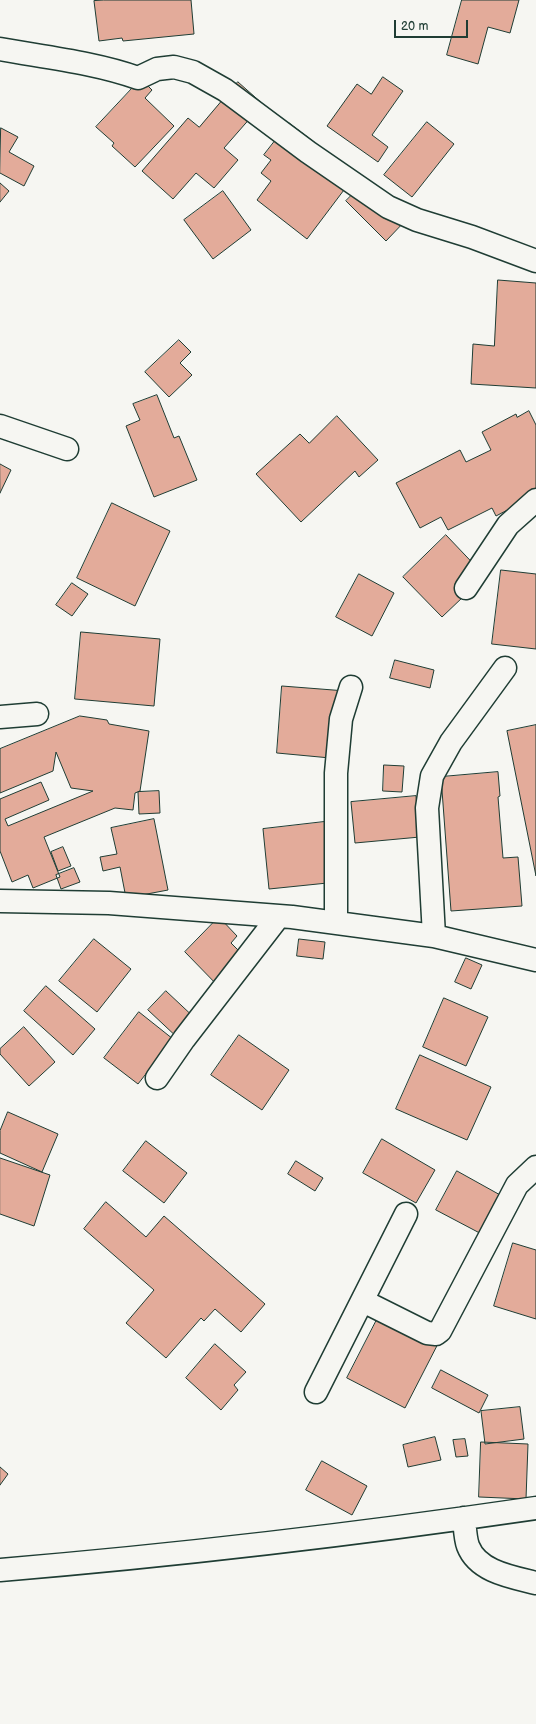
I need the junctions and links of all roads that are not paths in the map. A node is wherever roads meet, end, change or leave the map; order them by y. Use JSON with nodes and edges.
{"nodes":[{"id":1,"x":0,"y":49,"type":"edge"},
{"id":2,"x":536,"y":261,"type":"edge"},
{"id":3,"x":0,"y":426,"type":"edge"},
{"id":4,"x":67,"y":449,"type":"dead end"},
{"id":5,"x":536,"y":500,"type":"edge"},
{"id":6,"x":466,"y":588,"type":"dead end"},
{"id":7,"x":505,"y":668,"type":"dead end"},
{"id":8,"x":350,"y":687,"type":"dead end"},
{"id":9,"x":37,"y":714,"type":"dead end"},
{"id":10,"x":0,"y":717,"type":"edge"},
{"id":11,"x":2,"y":897,"type":"edge"},
{"id":12,"x":279,"y":916,"type":"junction"},
{"id":13,"x":336,"y":923,"type":"junction"},
{"id":14,"x":434,"y":936,"type":"junction"},
{"id":15,"x":536,"y":960,"type":"edge"},
{"id":16,"x":157,"y":1078,"type":"dead end"},
{"id":17,"x":536,"y":1167,"type":"edge"},
{"id":18,"x":406,"y":1214,"type":"dead end"},
{"id":19,"x":363,"y":1301,"type":"junction"},
{"id":20,"x":316,"y":1392,"type":"dead end"},
{"id":21,"x":536,"y":1508,"type":"edge"},
{"id":22,"x":464,"y":1518,"type":"junction"},
{"id":23,"x":0,"y":1570,"type":"edge"},
{"id":24,"x":536,"y":1583,"type":"edge"}],
"edges":[{"from":1,"to":2,"type":"street"},
{"from":3,"to":4,"type":"street"},
{"from":5,"to":6,"type":"street"},
{"from":7,"to":14,"type":"street"},
{"from":8,"to":13,"type":"street"},
{"from":9,"to":10,"type":"street"},
{"from":11,"to":12,"type":"street"},
{"from":12,"to":13,"type":"street"},
{"from":12,"to":16,"type":"street"},
{"from":13,"to":14,"type":"street"},
{"from":14,"to":15,"type":"street"},
{"from":17,"to":19,"type":"street"},
{"from":18,"to":19,"type":"street"},
{"from":19,"to":20,"type":"street"},
{"from":21,"to":22,"type":"street"},
{"from":22,"to":23,"type":"street"},
{"from":22,"to":24,"type":"street"}]}
